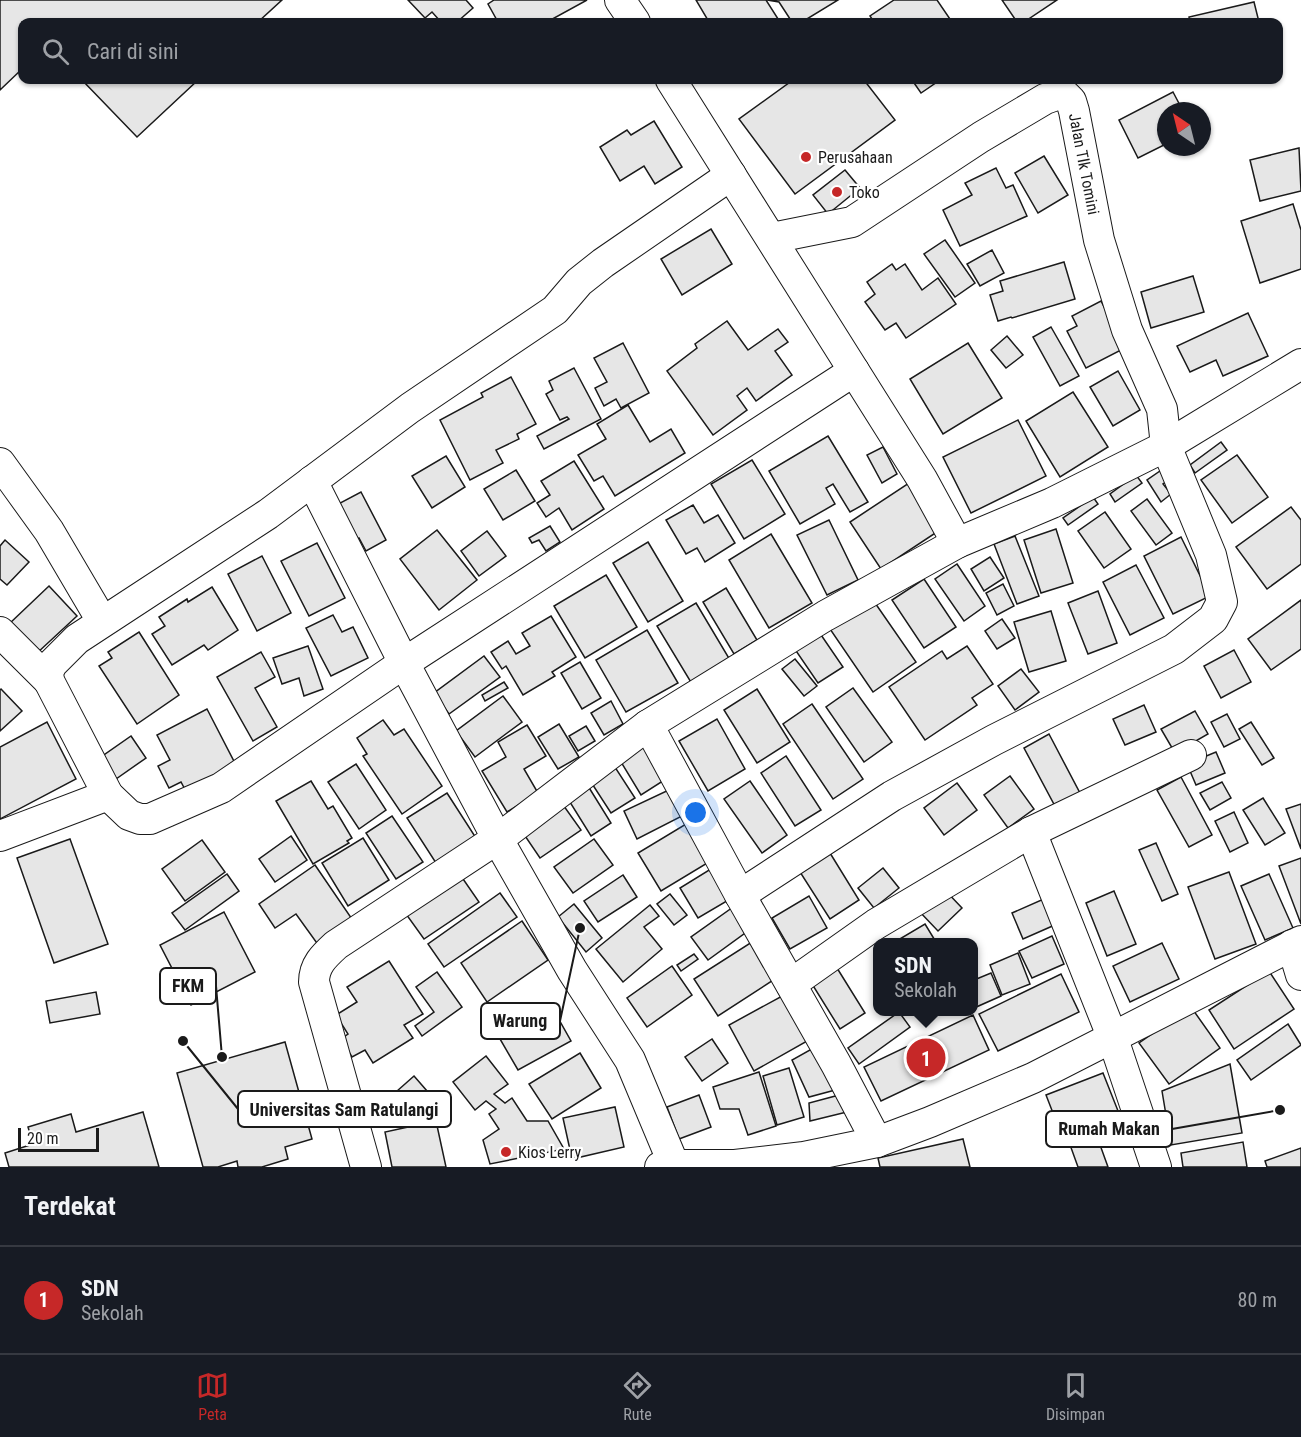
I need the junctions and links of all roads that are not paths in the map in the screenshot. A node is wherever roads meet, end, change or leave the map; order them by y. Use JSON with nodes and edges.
{"nodes":[{"id":1,"x":620,"y":0,"type":"edge"},
{"id":2,"x":631,"y":18,"type":"edge"},
{"id":3,"x":674,"y":84,"type":"edge"},
{"id":4,"x":732,"y":175,"type":"junction"},
{"id":5,"x":772,"y":238,"type":"junction"},
{"id":6,"x":1301,"y":364,"type":"edge"},
{"id":7,"x":854,"y":371,"type":"junction"},
{"id":8,"x":1166,"y":446,"type":"junction"},
{"id":9,"x":0,"y":463,"type":"edge"},
{"id":10,"x":312,"y":481,"type":"junction"},
{"id":11,"x":957,"y":543,"type":"junction"},
{"id":12,"x":102,"y":621,"type":"junction"},
{"id":13,"x":0,"y":632,"type":"edge"},
{"id":14,"x":404,"y":663,"type":"junction"},
{"id":15,"x":49,"y":681,"type":"junction"},
{"id":16,"x":648,"y":724,"type":"junction"},
{"id":17,"x":1191,"y":754,"type":"dead end"},
{"id":18,"x":108,"y":795,"type":"junction"},
{"id":19,"x":1032,"y":832,"type":"junction"},
{"id":20,"x":0,"y":836,"type":"edge"},
{"id":21,"x":497,"y":838,"type":"junction"},
{"id":22,"x":740,"y":895,"type":"junction"},
{"id":23,"x":1296,"y":943,"type":"edge"},
{"id":24,"x":1301,"y":975,"type":"edge"},
{"id":25,"x":790,"y":984,"type":"junction"},
{"id":26,"x":1112,"y":1036,"type":"junction"},
{"id":27,"x":877,"y":1142,"type":"junction"},
{"id":28,"x":667,"y":1166,"type":"edge"},
{"id":29,"x":366,"y":1167,"type":"edge"},
{"id":30,"x":1156,"y":1167,"type":"edge"}],
"edges":[{"from":1,"to":2,"type":"street"},
{"from":3,"to":4,"type":"street"},
{"from":4,"to":5,"type":"street"},
{"from":4,"to":10,"type":"street"},
{"from":5,"to":7,"type":"street"},
{"from":5,"to":8,"type":"street","name":"Jalan Tlk Tomini"},
{"from":6,"to":8,"type":"street"},
{"from":7,"to":11,"type":"street"},
{"from":7,"to":14,"type":"street"},
{"from":8,"to":11,"type":"street"},
{"from":8,"to":22,"type":"street"},
{"from":9,"to":12,"type":"street"},
{"from":10,"to":12,"type":"street"},
{"from":10,"to":14,"type":"street"},
{"from":11,"to":16,"type":"street"},
{"from":12,"to":15,"type":"street"},
{"from":13,"to":15,"type":"street"},
{"from":14,"to":18,"type":"street"},
{"from":14,"to":21,"type":"street"},
{"from":15,"to":18,"type":"street"},
{"from":16,"to":21,"type":"street"},
{"from":16,"to":22,"type":"street"},
{"from":17,"to":19,"type":"street"},
{"from":18,"to":20,"type":"street"},
{"from":19,"to":25,"type":"street"},
{"from":19,"to":26,"type":"street"},
{"from":21,"to":28,"type":"street"},
{"from":21,"to":29,"type":"street"},
{"from":22,"to":25,"type":"street"},
{"from":23,"to":24,"type":"street"},
{"from":23,"to":26,"type":"street"},
{"from":25,"to":27,"type":"street"},
{"from":26,"to":27,"type":"street"},
{"from":26,"to":30,"type":"street"},
{"from":27,"to":28,"type":"street"}]}
